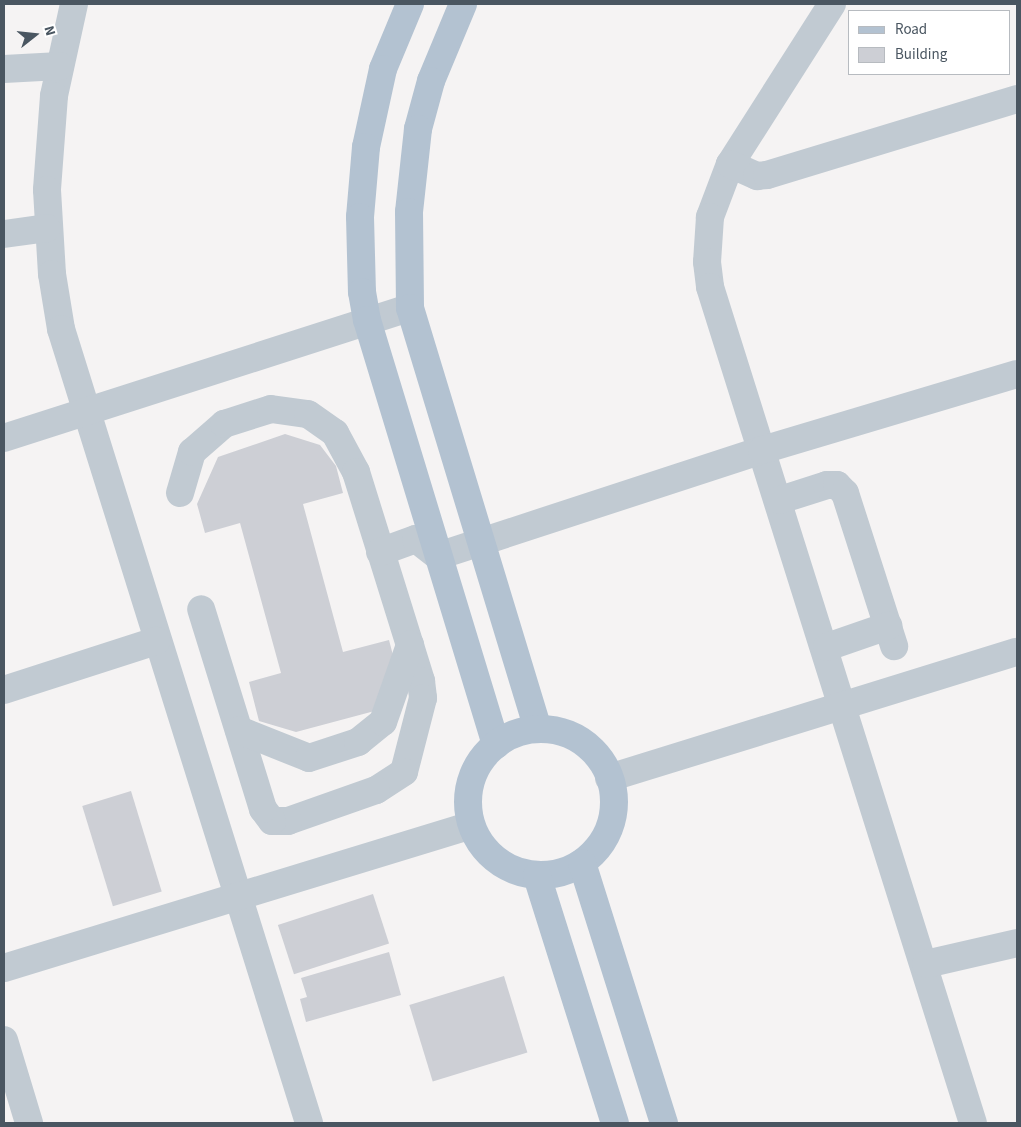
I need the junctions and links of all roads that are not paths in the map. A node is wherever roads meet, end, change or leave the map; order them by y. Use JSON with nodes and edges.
{"nodes":[{"id":1,"x":74,"y":4,"type":"edge"},
{"id":2,"x":410,"y":4,"type":"edge"},
{"id":3,"x":463,"y":4,"type":"edge"},
{"id":4,"x":832,"y":4,"type":"edge"},
{"id":5,"x":60,"y":66,"type":"junction"},
{"id":6,"x":4,"y":69,"type":"edge"},
{"id":7,"x":1017,"y":99,"type":"edge"},
{"id":8,"x":730,"y":164,"type":"junction"},
{"id":9,"x":47,"y":228,"type":"junction"},
{"id":10,"x":5,"y":231,"type":"edge"},
{"id":11,"x":410,"y":308,"type":"junction"},
{"id":12,"x":366,"y":320,"type":"junction"},
{"id":13,"x":1017,"y":374,"type":"edge"},
{"id":14,"x":84,"y":414,"type":"junction"},
{"id":15,"x":4,"y":438,"type":"edge"},
{"id":16,"x":762,"y":450,"type":"junction"},
{"id":17,"x":180,"y":493,"type":"dead end"},
{"id":18,"x":780,"y":500,"type":"junction"},
{"id":19,"x":481,"y":541,"type":"junction"},
{"id":20,"x":380,"y":552,"type":"junction"},
{"id":21,"x":438,"y":556,"type":"junction"},
{"id":22,"x":201,"y":609,"type":"dead end"},
{"id":23,"x":156,"y":641,"type":"junction"},
{"id":24,"x":410,"y":646,"type":"junction"},
{"id":25,"x":827,"y":647,"type":"junction"},
{"id":26,"x":1017,"y":652,"type":"edge"},
{"id":27,"x":4,"y":690,"type":"edge"},
{"id":28,"x":843,"y":703,"type":"junction"},
{"id":29,"x":538,"y":729,"type":"junction"},
{"id":30,"x":238,"y":730,"type":"junction"},
{"id":31,"x":496,"y":745,"type":"junction"},
{"id":32,"x":610,"y":778,"type":"junction"},
{"id":33,"x":471,"y":825,"type":"junction"},
{"id":34,"x":582,"y":863,"type":"junction"},
{"id":35,"x":537,"y":876,"type":"junction"},
{"id":36,"x":237,"y":897,"type":"junction"},
{"id":37,"x":1017,"y":943,"type":"edge"},
{"id":38,"x":926,"y":964,"type":"junction"},
{"id":39,"x":4,"y":968,"type":"edge"},
{"id":40,"x":4,"y":1040,"type":"edge"},
{"id":41,"x":29,"y":1123,"type":"edge"},
{"id":42,"x":309,"y":1123,"type":"edge"},
{"id":43,"x":615,"y":1123,"type":"edge"},
{"id":44,"x":664,"y":1123,"type":"edge"},
{"id":45,"x":973,"y":1123,"type":"edge"}],
"edges":[{"from":1,"to":5,"type":"street"},
{"from":2,"to":12,"type":"main road"},
{"from":3,"to":11,"type":"main road"},
{"from":4,"to":8,"type":"street"},
{"from":5,"to":6,"type":"street"},
{"from":5,"to":9,"type":"street"},
{"from":7,"to":8,"type":"street"},
{"from":8,"to":16,"type":"street"},
{"from":9,"to":10,"type":"street"},
{"from":9,"to":14,"type":"street"},
{"from":11,"to":12,"type":"street"},
{"from":11,"to":19,"type":"main road"},
{"from":12,"to":14,"type":"street"},
{"from":12,"to":21,"type":"main road"},
{"from":13,"to":16,"type":"street"},
{"from":14,"to":15,"type":"street"},
{"from":14,"to":23,"type":"street"},
{"from":16,"to":18,"type":"street"},
{"from":16,"to":19,"type":"street"},
{"from":17,"to":20,"type":"street"},
{"from":18,"to":25,"type":"street"},
{"from":18,"to":25,"type":"street"},
{"from":19,"to":21,"type":"street"},
{"from":19,"to":29,"type":"main road"},
{"from":20,"to":21,"type":"street"},
{"from":20,"to":24,"type":"street"},
{"from":21,"to":31,"type":"main road"},
{"from":22,"to":30,"type":"street"},
{"from":23,"to":27,"type":"street"},
{"from":23,"to":36,"type":"street"},
{"from":24,"to":30,"type":"street"},
{"from":24,"to":30,"type":"street"},
{"from":25,"to":28,"type":"street"},
{"from":26,"to":28,"type":"street"},
{"from":28,"to":32,"type":"street"},
{"from":28,"to":38,"type":"street"},
{"from":29,"to":31,"type":"main road"},
{"from":29,"to":32,"type":"main road"},
{"from":31,"to":33,"type":"main road"},
{"from":32,"to":34,"type":"main road"},
{"from":33,"to":35,"type":"main road"},
{"from":33,"to":36,"type":"street"},
{"from":34,"to":35,"type":"main road"},
{"from":34,"to":44,"type":"main road"},
{"from":35,"to":43,"type":"main road"},
{"from":36,"to":39,"type":"street"},
{"from":36,"to":42,"type":"street"},
{"from":37,"to":38,"type":"street"},
{"from":38,"to":45,"type":"street"},
{"from":40,"to":41,"type":"street"}]}
